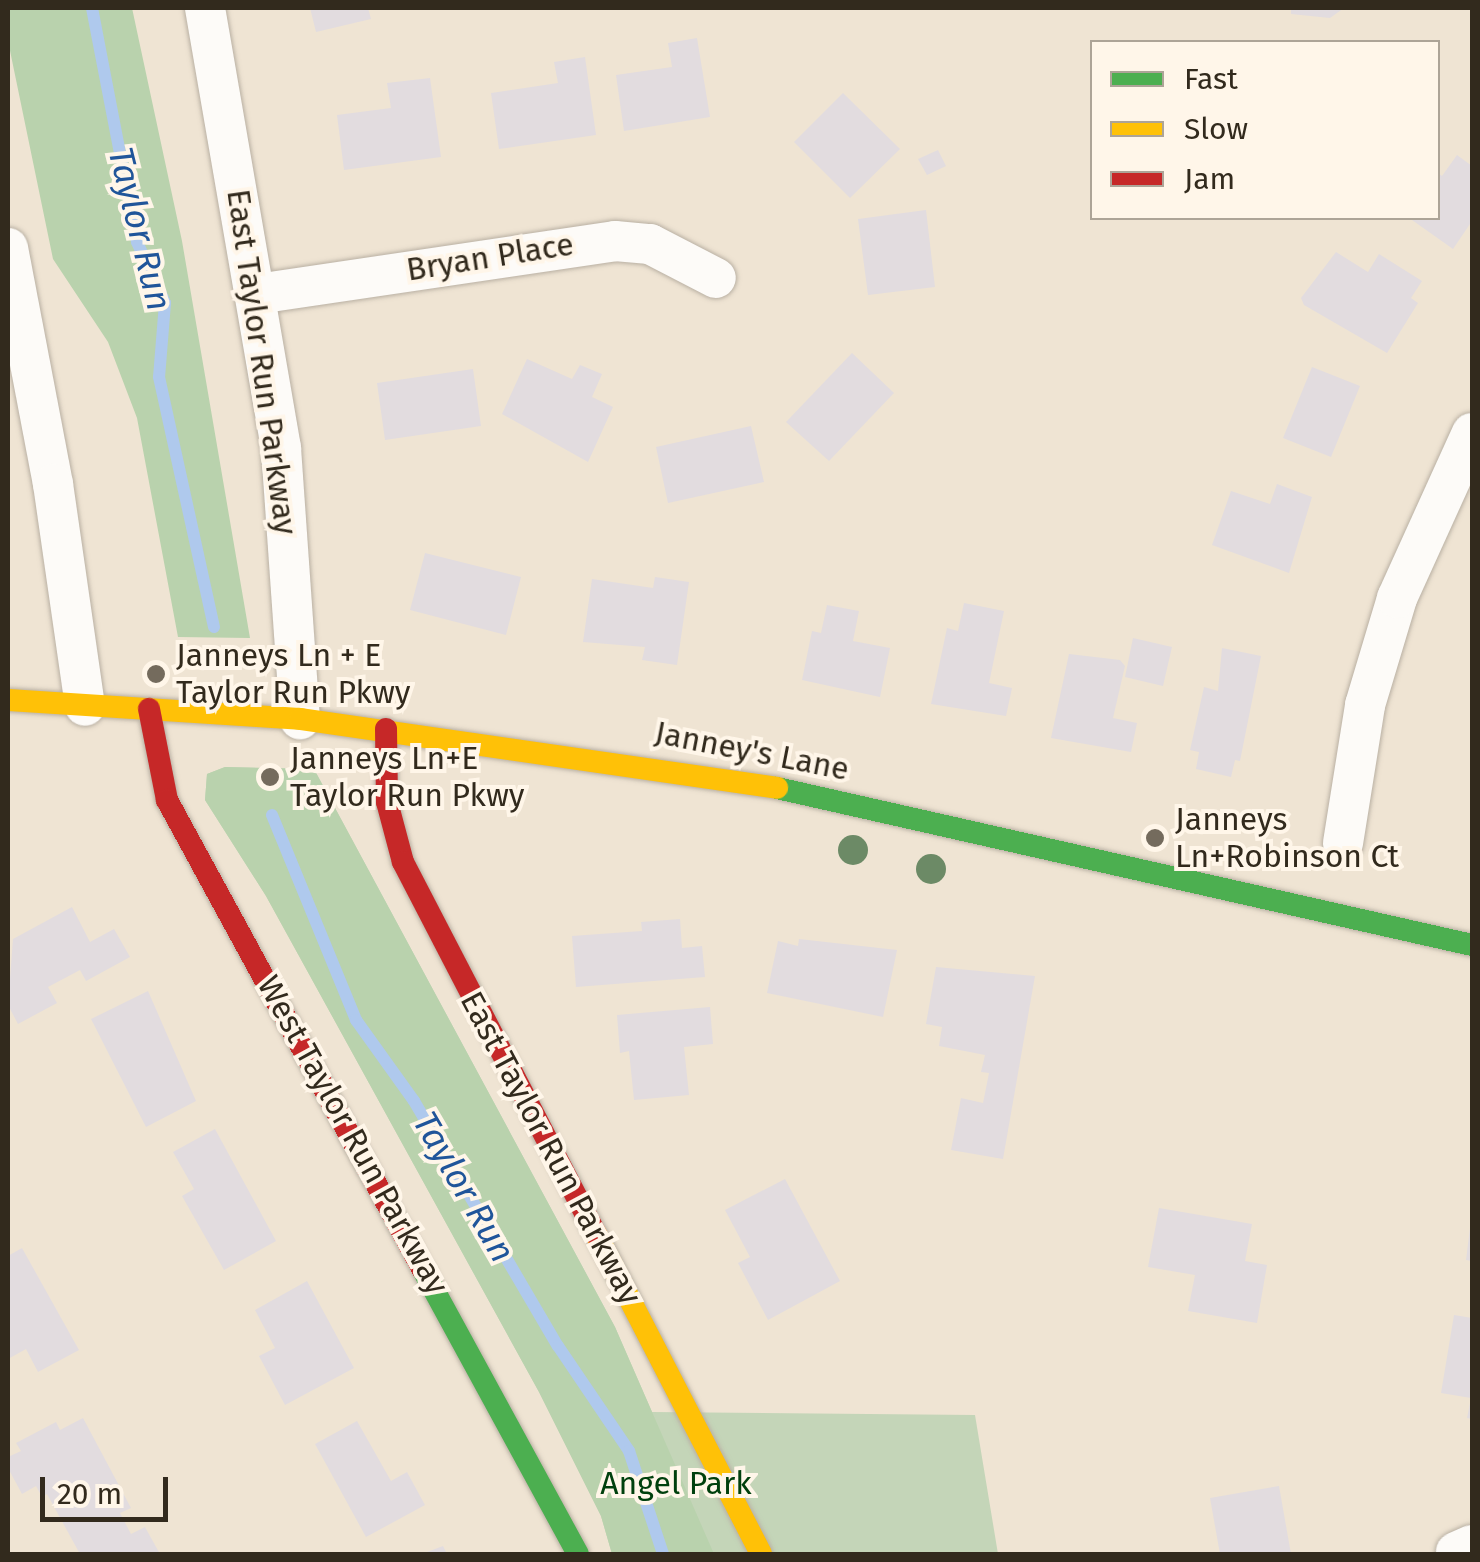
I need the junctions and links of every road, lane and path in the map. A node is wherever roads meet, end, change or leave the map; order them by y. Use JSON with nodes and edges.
{"nodes":[{"id":1,"x":204,"y":8,"type":"edge"},
{"id":2,"x":8,"y":248,"type":"edge"},
{"id":3,"x":716,"y":278,"type":"dead end"},
{"id":4,"x":257,"y":294,"type":"junction"},
{"id":5,"x":1472,"y":433,"type":"edge"},
{"id":6,"x":8,"y":700,"type":"edge"},
{"id":7,"x":85,"y":706,"type":"junction"},
{"id":8,"x":149,"y":709,"type":"junction"},
{"id":9,"x":300,"y":720,"type":"junction"},
{"id":10,"x":386,"y":728,"type":"junction"},
{"id":11,"x":1343,"y":844,"type":"dead end"},
{"id":12,"x":1472,"y":945,"type":"edge"},
{"id":13,"x":578,"y":1554,"type":"edge"},
{"id":14,"x":761,"y":1554,"type":"edge"}],
"edges":[{"from":1,"to":4,"type":"street","name":"East Taylor Run Parkway"},
{"from":2,"to":7,"type":"street"},
{"from":3,"to":4,"type":"street","name":"Bryan Place"},
{"from":4,"to":9,"type":"street","name":"East Taylor Run Parkway"},
{"from":5,"to":11,"type":"street"},
{"from":6,"to":7,"type":"street","name":"Janney's Lane"},
{"from":7,"to":8,"type":"street","name":"Janney's Lane"},
{"from":8,"to":9,"type":"street","name":"Janney's Lane"},
{"from":8,"to":13,"type":"street","name":"West Taylor Run Parkway"},
{"from":9,"to":10,"type":"street","name":"Janney's Lane"},
{"from":10,"to":12,"type":"street","name":"Janney's Lane"},
{"from":10,"to":14,"type":"street","name":"East Taylor Run Parkway"}]}
